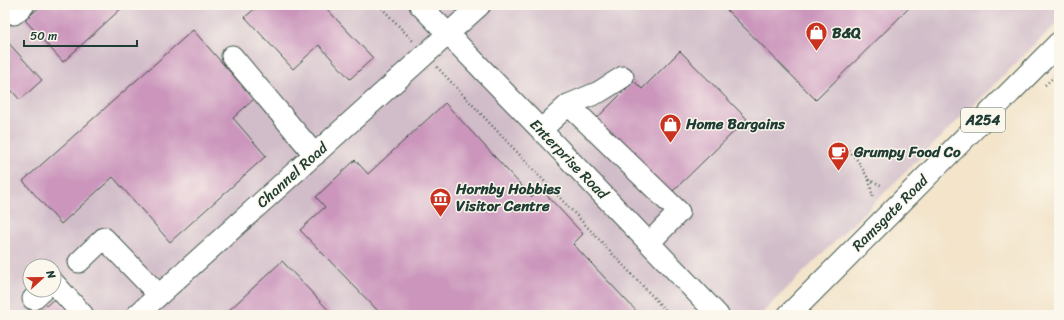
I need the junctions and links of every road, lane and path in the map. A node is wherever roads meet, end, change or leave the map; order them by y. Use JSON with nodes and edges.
{"nodes":[{"id":1,"x":379,"y":5,"type":"edge"},
{"id":2,"x":420,"y":5,"type":"edge"},
{"id":3,"x":480,"y":5,"type":"edge"},
{"id":4,"x":448,"y":35,"type":"junction"},
{"id":5,"x":1059,"y":44,"type":"edge"},
{"id":6,"x":426,"y":54,"type":"junction"},
{"id":7,"x":232,"y":56,"type":"dead end"},
{"id":8,"x":623,"y":78,"type":"dead end"},
{"id":9,"x":568,"y":106,"type":"junction"},
{"id":10,"x":541,"y":130,"type":"junction"},
{"id":11,"x":846,"y":147,"type":"dead end"},
{"id":12,"x":315,"y":155,"type":"junction"},
{"id":13,"x":870,"y":180,"type":"junction"},
{"id":14,"x":884,"y":186,"type":"dead end"},
{"id":15,"x":873,"y":197,"type":"dead end"},
{"id":16,"x":649,"y":243,"type":"junction"},
{"id":17,"x":79,"y":262,"type":"dead end"},
{"id":18,"x":62,"y":292,"type":"edge"},
{"id":19,"x":159,"y":295,"type":"junction"},
{"id":20,"x":83,"y":315,"type":"edge"},
{"id":21,"x":137,"y":315,"type":"edge"},
{"id":22,"x":670,"y":315,"type":"edge"},
{"id":23,"x":718,"y":315,"type":"edge"},
{"id":24,"x":789,"y":315,"type":"edge"}],
"edges":[{"from":1,"to":6,"type":"path"},
{"from":2,"to":4,"type":"street","name":"Enterprise Road"},
{"from":3,"to":4,"type":"street","name":"Channel Road"},
{"from":4,"to":6,"type":"street","name":"Channel Road"},
{"from":4,"to":10,"type":"street","name":"Enterprise Road"},
{"from":5,"to":24,"type":"main road","name":"Ramsgate Road","number":"A254"},
{"from":6,"to":12,"type":"street","name":"Channel Road"},
{"from":6,"to":22,"type":"path"},
{"from":7,"to":12,"type":"street"},
{"from":8,"to":9,"type":"street"},
{"from":9,"to":10,"type":"street"},
{"from":9,"to":16,"type":"street"},
{"from":10,"to":16,"type":"street","name":"Enterprise Road"},
{"from":11,"to":13,"type":"path"},
{"from":12,"to":19,"type":"street","name":"Channel Road"},
{"from":13,"to":14,"type":"path"},
{"from":13,"to":15,"type":"path"},
{"from":16,"to":23,"type":"street","name":"Enterprise Road"},
{"from":17,"to":19,"type":"street"},
{"from":18,"to":20,"type":"street"},
{"from":19,"to":21,"type":"street","name":"Channel Road"}]}
